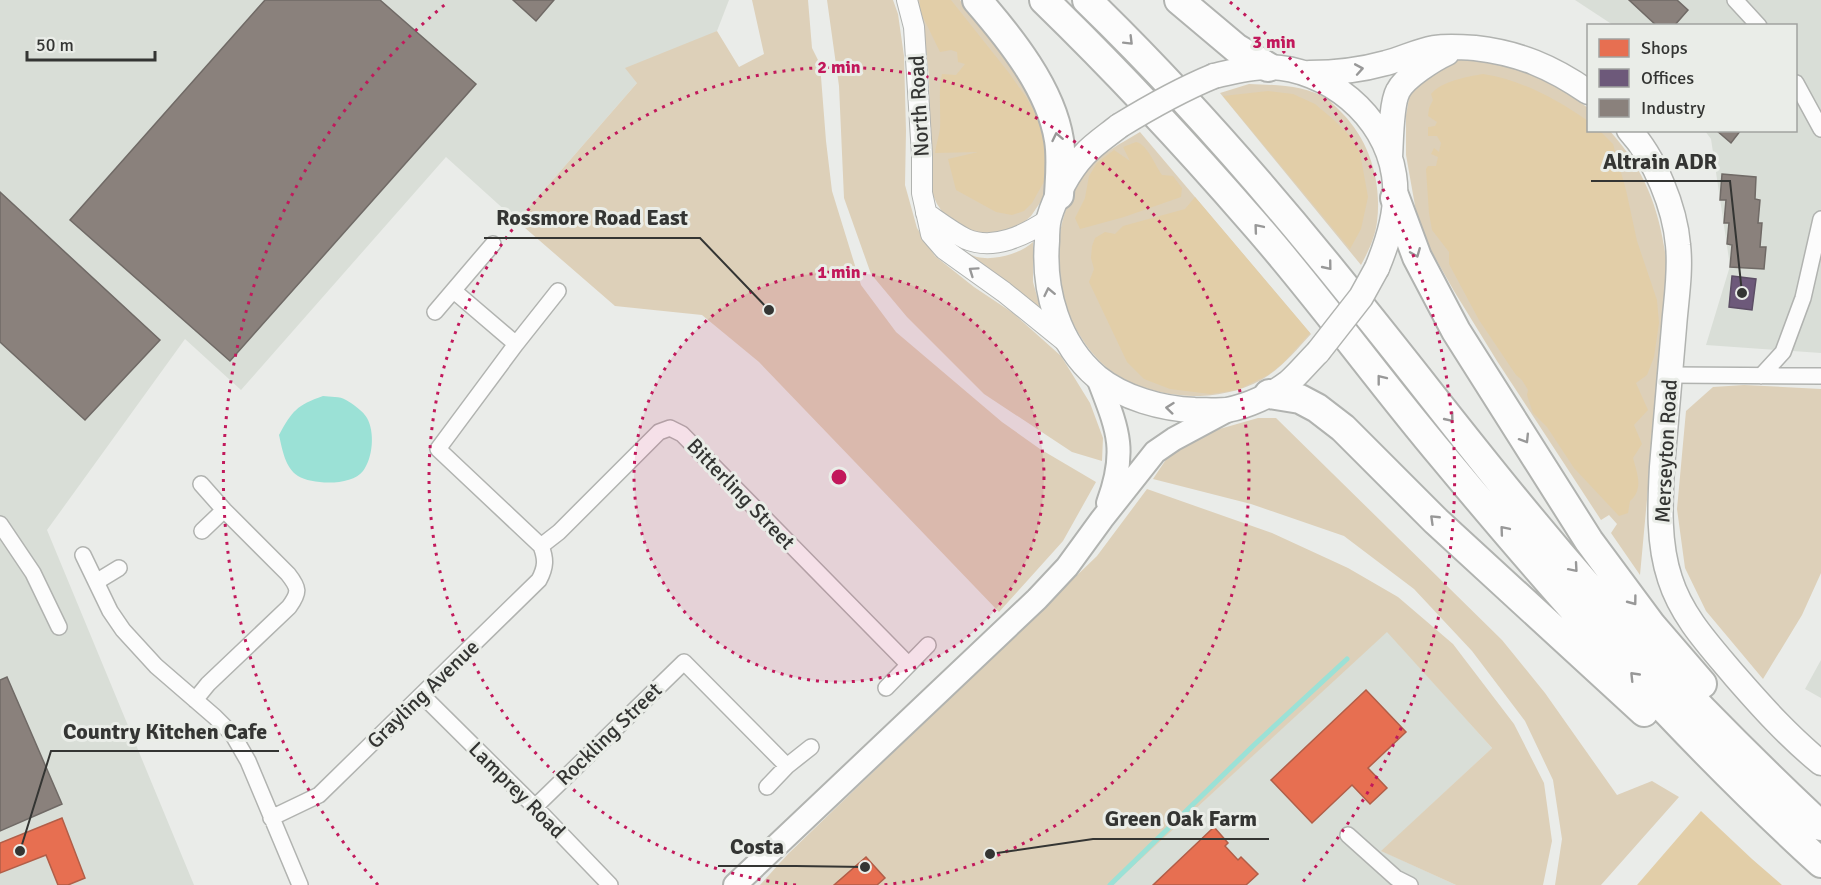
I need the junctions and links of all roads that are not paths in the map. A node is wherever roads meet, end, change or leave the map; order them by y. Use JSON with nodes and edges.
{"nodes":[{"id":1,"x":907,"y":0,"type":"edge"},
{"id":2,"x":977,"y":0,"type":"edge"},
{"id":3,"x":1044,"y":0,"type":"edge"},
{"id":4,"x":1087,"y":0,"type":"edge"},
{"id":5,"x":1179,"y":0,"type":"edge"},
{"id":6,"x":1735,"y":0,"type":"edge"},
{"id":7,"x":1757,"y":24,"type":"edge"},
{"id":8,"x":1460,"y":47,"type":"junction"},
{"id":9,"x":1268,"y":67,"type":"junction"},
{"id":10,"x":1301,"y":73,"type":"junction"},
{"id":11,"x":1797,"y":84,"type":"edge"},
{"id":12,"x":1587,"y":91,"type":"edge"},
{"id":13,"x":1821,"y":129,"type":"edge"},
{"id":14,"x":1630,"y":132,"type":"edge"},
{"id":15,"x":1390,"y":160,"type":"junction"},
{"id":16,"x":1395,"y":198,"type":"junction"},
{"id":17,"x":1054,"y":208,"type":"junction"},
{"id":18,"x":926,"y":213,"type":"junction"},
{"id":19,"x":1821,"y":219,"type":"edge"},
{"id":20,"x":493,"y":244,"type":"dead end"},
{"id":21,"x":454,"y":291,"type":"junction"},
{"id":22,"x":558,"y":291,"type":"dead end"},
{"id":23,"x":435,"y":312,"type":"dead end"},
{"id":24,"x":516,"y":344,"type":"junction"},
{"id":25,"x":1069,"y":345,"type":"junction"},
{"id":26,"x":1670,"y":375,"type":"junction"},
{"id":27,"x":1761,"y":376,"type":"junction"},
{"id":28,"x":1821,"y":376,"type":"edge"},
{"id":29,"x":1098,"y":378,"type":"junction"},
{"id":30,"x":1269,"y":394,"type":"junction"},
{"id":31,"x":1228,"y":410,"type":"junction"},
{"id":32,"x":201,"y":484,"type":"dead end"},
{"id":33,"x":1109,"y":507,"type":"junction"},
{"id":34,"x":224,"y":510,"type":"junction"},
{"id":35,"x":0,"y":524,"type":"edge"},
{"id":36,"x":202,"y":531,"type":"dead end"},
{"id":37,"x":541,"y":546,"type":"junction"},
{"id":38,"x":82,"y":555,"type":"dead end"},
{"id":39,"x":119,"y":568,"type":"dead end"},
{"id":40,"x":96,"y":582,"type":"junction"},
{"id":41,"x":59,"y":627,"type":"dead end"},
{"id":42,"x":928,"y":645,"type":"dead end"},
{"id":43,"x":908,"y":664,"type":"junction"},
{"id":44,"x":886,"y":688,"type":"dead end"},
{"id":45,"x":422,"y":695,"type":"junction"},
{"id":46,"x":195,"y":700,"type":"junction"},
{"id":47,"x":1711,"y":737,"type":"junction"},
{"id":48,"x":811,"y":747,"type":"dead end"},
{"id":49,"x":1821,"y":763,"type":"edge"},
{"id":50,"x":787,"y":766,"type":"junction"},
{"id":51,"x":1755,"y":780,"type":"junction"},
{"id":52,"x":767,"y":787,"type":"dead end"},
{"id":53,"x":535,"y":807,"type":"junction"},
{"id":54,"x":1811,"y":817,"type":"edge"},
{"id":55,"x":271,"y":818,"type":"junction"},
{"id":56,"x":1348,"y":835,"type":"dead end"},
{"id":57,"x":1821,"y":863,"type":"edge"},
{"id":58,"x":1392,"y":882,"type":"edge"},
{"id":59,"x":300,"y":885,"type":"edge"},
{"id":60,"x":610,"y":885,"type":"edge"},
{"id":61,"x":735,"y":885,"type":"edge"},
{"id":62,"x":1410,"y":885,"type":"edge"}],
"edges":[{"from":1,"to":18,"type":"street","name":"North Road"},
{"from":17,"to":2,"type":"highway","one_way":true},
{"from":47,"to":3,"type":"highway","one_way":true},
{"from":4,"to":47,"type":"highway","one_way":true},
{"from":5,"to":9,"type":"highway"},
{"from":6,"to":7,"type":"street"},
{"from":10,"to":8,"type":"main road","one_way":true},
{"from":8,"to":12,"type":"main road"},
{"from":8,"to":15,"type":"main road"},
{"from":9,"to":10,"type":"main road"},
{"from":9,"to":17,"type":"main road","bridge":true},
{"from":10,"to":15,"type":"main road"},
{"from":11,"to":13,"type":"street"},
{"from":14,"to":26,"type":"main road","name":"Merseyton Road"},
{"from":15,"to":16,"type":"main road"},
{"from":16,"to":30,"type":"main road","bridge":true},
{"from":16,"to":47,"type":"highway","one_way":true},
{"from":17,"to":18,"type":"street"},
{"from":25,"to":17,"type":"main road","one_way":true},
{"from":25,"to":18,"type":"street","name":"North Road","one_way":true},
{"from":19,"to":27,"type":"street"},
{"from":20,"to":21,"type":"street"},
{"from":21,"to":23,"type":"street"},
{"from":21,"to":24,"type":"street"},
{"from":22,"to":24,"type":"street"},
{"from":24,"to":37,"type":"street"},
{"from":25,"to":29,"type":"main road"},
{"from":26,"to":27,"type":"street"},
{"from":26,"to":49,"type":"main road","name":"Merseyton Road"},
{"from":27,"to":28,"type":"street"},
{"from":31,"to":29,"type":"main road","one_way":true},
{"from":29,"to":33,"type":"main road"},
{"from":30,"to":31,"type":"main road"},
{"from":47,"to":30,"type":"highway","one_way":true},
{"from":31,"to":33,"type":"main road"},
{"from":32,"to":34,"type":"street"},
{"from":33,"to":61,"type":"main road"},
{"from":34,"to":36,"type":"street"},
{"from":34,"to":46,"type":"street"},
{"from":35,"to":41,"type":"street"},
{"from":37,"to":43,"type":"street","name":"Bitterling Street"},
{"from":37,"to":45,"type":"street","name":"Grayling Avenue"},
{"from":38,"to":40,"type":"street"},
{"from":39,"to":40,"type":"street"},
{"from":40,"to":46,"type":"street"},
{"from":42,"to":43,"type":"street"},
{"from":43,"to":44,"type":"street"},
{"from":45,"to":53,"type":"street","name":"Lamprey Road"},
{"from":45,"to":55,"type":"street","name":"Grayling Avenue"},
{"from":46,"to":55,"type":"street"},
{"from":47,"to":51,"type":"highway"},
{"from":47,"to":51,"type":"highway"},
{"from":48,"to":50,"type":"street"},
{"from":50,"to":52,"type":"street"},
{"from":50,"to":53,"type":"street","name":"Rockling Street"},
{"from":51,"to":54,"type":"highway"},
{"from":51,"to":57,"type":"highway"},
{"from":53,"to":60,"type":"street","name":"Lamprey Road"},
{"from":55,"to":59,"type":"street"},
{"from":56,"to":58,"type":"street"},
{"from":58,"to":62,"type":"street"}]}
